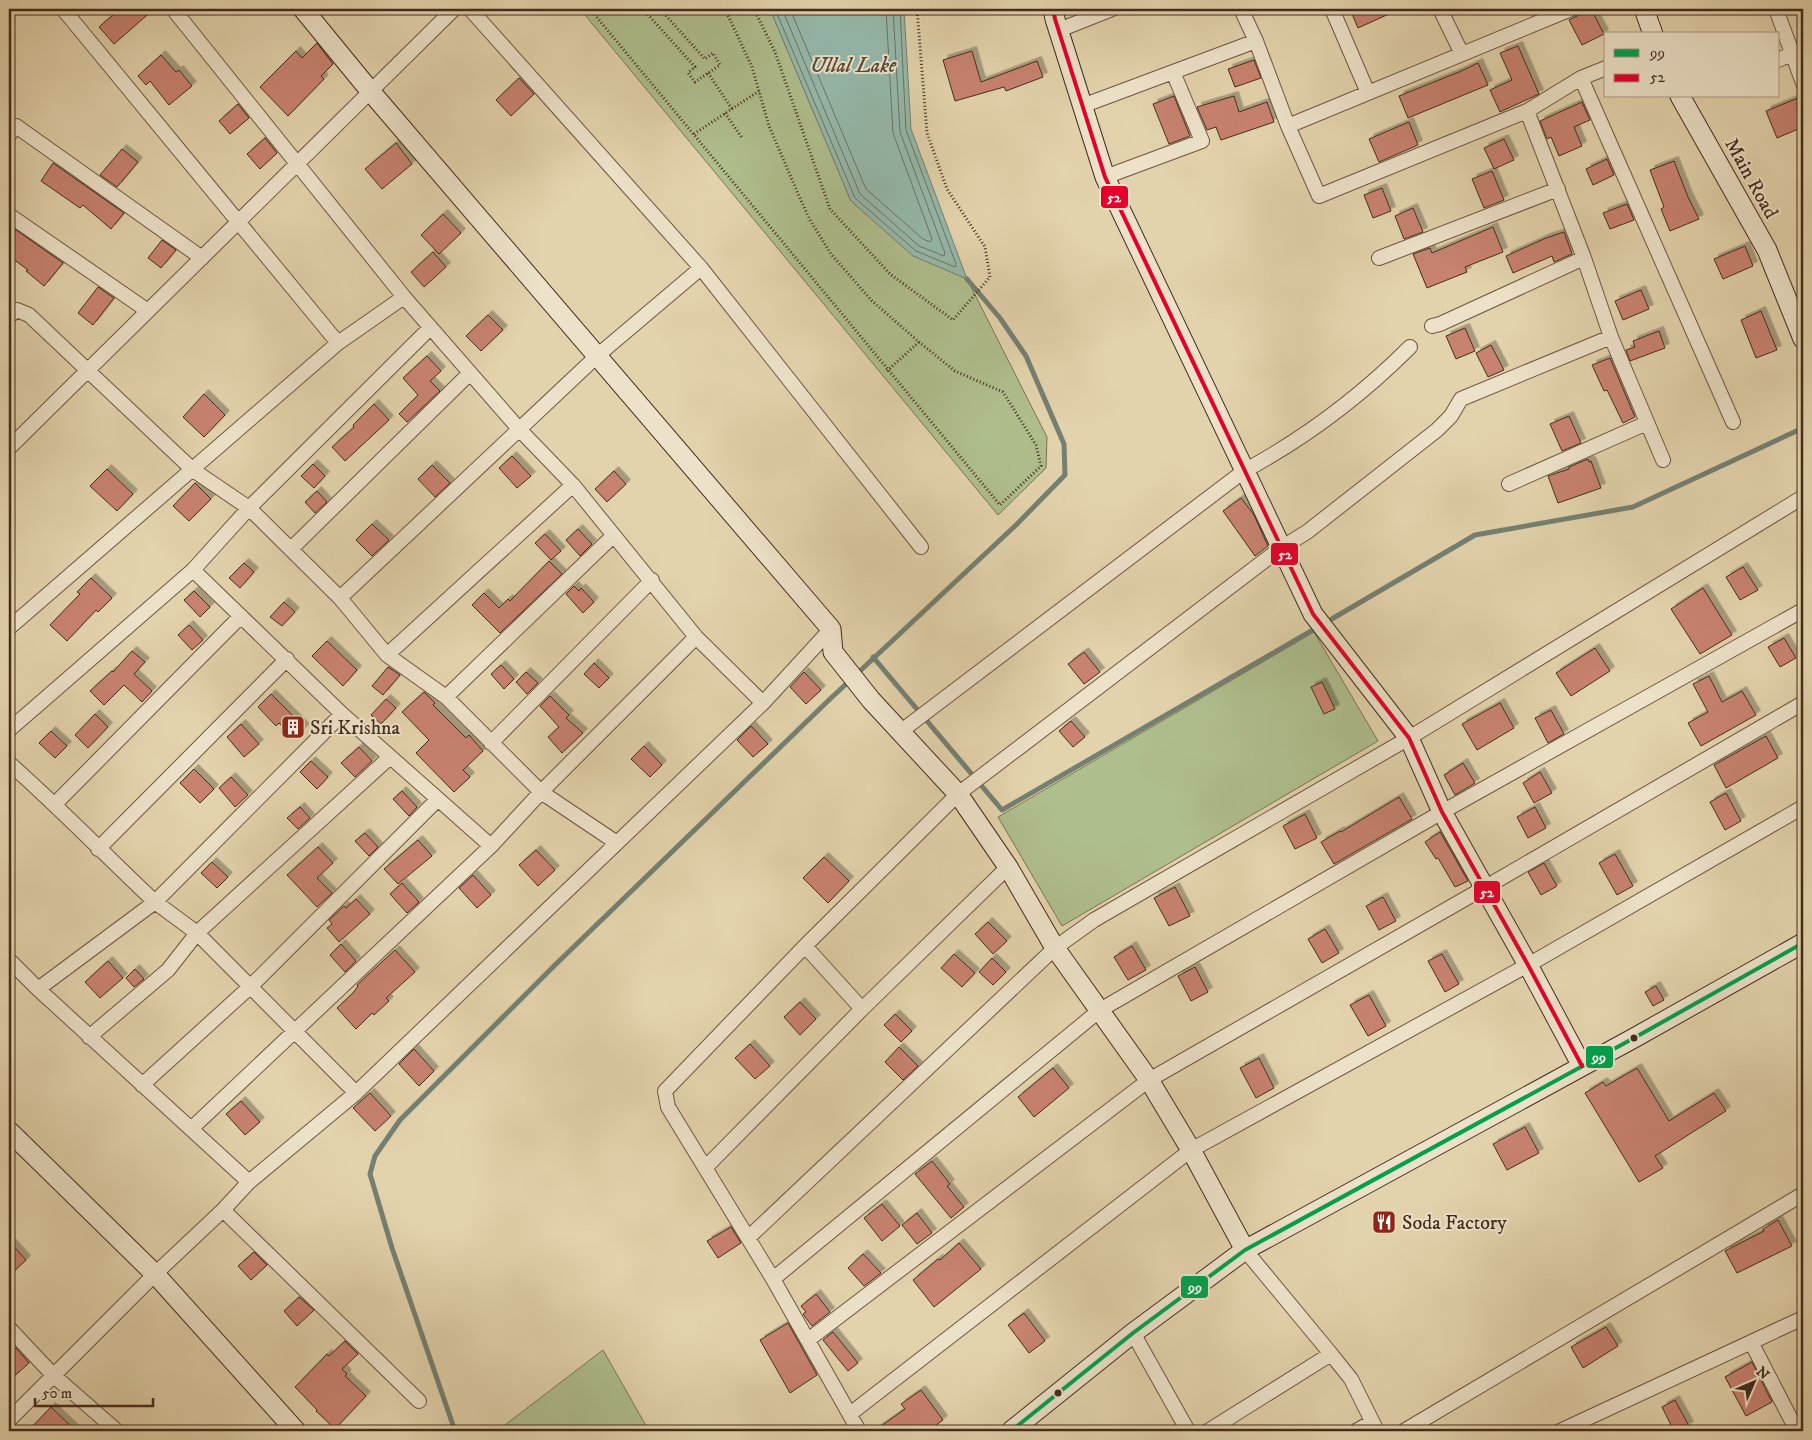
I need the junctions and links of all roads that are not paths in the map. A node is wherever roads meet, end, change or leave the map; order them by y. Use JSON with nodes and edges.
{"nodes":[{"id":1,"x":63,"y":9,"type":"edge"},
{"id":2,"x":173,"y":9,"type":"edge"},
{"id":3,"x":303,"y":9,"type":"edge"},
{"id":4,"x":454,"y":9,"type":"edge"},
{"id":5,"x":470,"y":9,"type":"edge"},
{"id":6,"x":1053,"y":9,"type":"edge"},
{"id":7,"x":1112,"y":9,"type":"edge"},
{"id":8,"x":1241,"y":9,"type":"edge"},
{"id":9,"x":1332,"y":9,"type":"edge"},
{"id":10,"x":1440,"y":9,"type":"edge"},
{"id":11,"x":1644,"y":9,"type":"edge"},
{"id":12,"x":1776,"y":9,"type":"edge"},
{"id":13,"x":1563,"y":10,"type":"edge"},
{"id":14,"x":1058,"y":30,"type":"junction"},
{"id":15,"x":1653,"y":32,"type":"edge"},
{"id":16,"x":1256,"y":41,"type":"junction"},
{"id":17,"x":1798,"y":52,"type":"edge"},
{"id":18,"x":1462,"y":54,"type":"junction"},
{"id":19,"x":1780,"y":59,"type":"edge"},
{"id":20,"x":1604,"y":69,"type":"edge"},
{"id":21,"x":1173,"y":72,"type":"junction"},
{"id":22,"x":1581,"y":78,"type":"junction"},
{"id":23,"x":1803,"y":83,"type":"edge"},
{"id":24,"x":371,"y":92,"type":"junction"},
{"id":25,"x":1368,"y":93,"type":"junction"},
{"id":26,"x":1682,"y":98,"type":"edge"},
{"id":27,"x":1082,"y":106,"type":"junction"},
{"id":28,"x":1527,"y":111,"type":"junction"},
{"id":29,"x":1288,"y":126,"type":"junction"},
{"id":30,"x":11,"y":127,"type":"edge"},
{"id":31,"x":298,"y":163,"type":"junction"},
{"id":32,"x":1104,"y":177,"type":"junction"},
{"id":33,"x":1558,"y":189,"type":"junction"},
{"id":34,"x":9,"y":215,"type":"edge"},
{"id":35,"x":239,"y":222,"type":"junction"},
{"id":36,"x":202,"y":258,"type":"junction"},
{"id":37,"x":1379,"y":258,"type":"dead end"},
{"id":38,"x":1584,"y":258,"type":"junction"},
{"id":39,"x":701,"y":268,"type":"junction"},
{"id":40,"x":404,"y":297,"type":"junction"},
{"id":41,"x":148,"y":311,"type":"junction"},
{"id":42,"x":9,"y":316,"type":"edge"},
{"id":43,"x":1432,"y":326,"type":"dead end"},
{"id":44,"x":430,"y":328,"type":"junction"},
{"id":45,"x":1611,"y":337,"type":"junction"},
{"id":46,"x":1803,"y":339,"type":"edge"},
{"id":47,"x":338,"y":343,"type":"junction"},
{"id":48,"x":1410,"y":346,"type":"dead end"},
{"id":49,"x":597,"y":356,"type":"junction"},
{"id":50,"x":88,"y":370,"type":"junction"},
{"id":51,"x":470,"y":372,"type":"junction"},
{"id":52,"x":1647,"y":422,"type":"junction"},
{"id":53,"x":1733,"y":422,"type":"dead end"},
{"id":54,"x":519,"y":429,"type":"junction"},
{"id":55,"x":9,"y":448,"type":"edge"},
{"id":56,"x":1663,"y":460,"type":"dead end"},
{"id":57,"x":193,"y":470,"type":"junction"},
{"id":58,"x":1244,"y":471,"type":"junction"},
{"id":59,"x":1509,"y":484,"type":"dead end"},
{"id":60,"x":573,"y":486,"type":"junction"},
{"id":61,"x":1803,"y":497,"type":"edge"},
{"id":62,"x":248,"y":508,"type":"junction"},
{"id":63,"x":613,"y":536,"type":"junction"},
{"id":64,"x":921,"y":547,"type":"dead end"},
{"id":65,"x":1282,"y":548,"type":"junction"},
{"id":66,"x":291,"y":549,"type":"junction"},
{"id":67,"x":193,"y":570,"type":"junction"},
{"id":68,"x":652,"y":580,"type":"junction"},
{"id":69,"x":340,"y":598,"type":"junction"},
{"id":70,"x":1803,"y":610,"type":"edge"},
{"id":71,"x":241,"y":616,"type":"junction"},
{"id":72,"x":9,"y":628,"type":"edge"},
{"id":73,"x":831,"y":629,"type":"junction"},
{"id":74,"x":696,"y":637,"type":"junction"},
{"id":75,"x":387,"y":654,"type":"junction"},
{"id":76,"x":287,"y":659,"type":"junction"},
{"id":77,"x":446,"y":697,"type":"junction"},
{"id":78,"x":763,"y":703,"type":"junction"},
{"id":79,"x":1803,"y":703,"type":"edge"},
{"id":80,"x":342,"y":714,"type":"junction"},
{"id":81,"x":9,"y":730,"type":"edge"},
{"id":82,"x":900,"y":732,"type":"junction"},
{"id":83,"x":1409,"y":738,"type":"junction"},
{"id":84,"x":491,"y":743,"type":"junction"},
{"id":85,"x":390,"y":757,"type":"junction"},
{"id":86,"x":9,"y":763,"type":"edge"},
{"id":87,"x":541,"y":792,"type":"junction"},
{"id":88,"x":958,"y":794,"type":"junction"},
{"id":89,"x":438,"y":799,"type":"junction"},
{"id":90,"x":55,"y":804,"type":"junction"},
{"id":91,"x":1803,"y":807,"type":"edge"},
{"id":92,"x":1442,"y":812,"type":"junction"},
{"id":93,"x":617,"y":842,"type":"junction"},
{"id":94,"x":491,"y":846,"type":"junction"},
{"id":95,"x":98,"y":849,"type":"junction"},
{"id":96,"x":1008,"y":867,"type":"junction"},
{"id":97,"x":1484,"y":888,"type":"junction"},
{"id":98,"x":155,"y":902,"type":"junction"},
{"id":99,"x":197,"y":933,"type":"junction"},
{"id":100,"x":1803,"y":943,"type":"edge"},
{"id":101,"x":805,"y":946,"type":"junction"},
{"id":102,"x":1055,"y":948,"type":"junction"},
{"id":103,"x":9,"y":960,"type":"edge"},
{"id":104,"x":1528,"y":965,"type":"junction"},
{"id":105,"x":251,"y":986,"type":"junction"},
{"id":106,"x":38,"y":989,"type":"junction"},
{"id":107,"x":862,"y":1008,"type":"junction"},
{"id":108,"x":1100,"y":1010,"type":"junction"},
{"id":109,"x":295,"y":1030,"type":"junction"},
{"id":110,"x":89,"y":1036,"type":"junction"},
{"id":111,"x":1582,"y":1066,"type":"junction"},
{"id":112,"x":1149,"y":1080,"type":"junction"},
{"id":113,"x":142,"y":1085,"type":"junction"},
{"id":114,"x":356,"y":1093,"type":"junction"},
{"id":115,"x":191,"y":1129,"type":"junction"},
{"id":116,"x":9,"y":1131,"type":"edge"},
{"id":117,"x":1191,"y":1150,"type":"junction"},
{"id":118,"x":705,"y":1168,"type":"junction"},
{"id":119,"x":249,"y":1182,"type":"junction"},
{"id":120,"x":1803,"y":1194,"type":"edge"},
{"id":121,"x":223,"y":1210,"type":"junction"},
{"id":122,"x":748,"y":1238,"type":"junction"},
{"id":123,"x":1245,"y":1250,"type":"junction"},
{"id":124,"x":155,"y":1274,"type":"junction"},
{"id":125,"x":774,"y":1279,"type":"junction"},
{"id":126,"x":1803,"y":1318,"type":"edge"},
{"id":127,"x":9,"y":1328,"type":"edge"},
{"id":128,"x":1133,"y":1333,"type":"junction"},
{"id":129,"x":808,"y":1340,"type":"junction"},
{"id":130,"x":1751,"y":1342,"type":"junction"},
{"id":131,"x":1332,"y":1354,"type":"junction"},
{"id":132,"x":54,"y":1375,"type":"junction"},
{"id":133,"x":419,"y":1401,"type":"dead end"},
{"id":134,"x":850,"y":1414,"type":"junction"},
{"id":135,"x":9,"y":1420,"type":"edge"},
{"id":136,"x":1375,"y":1426,"type":"edge"},
{"id":137,"x":115,"y":1431,"type":"edge"},
{"id":138,"x":296,"y":1431,"type":"edge"},
{"id":139,"x":859,"y":1431,"type":"edge"},
{"id":140,"x":1010,"y":1431,"type":"edge"},
{"id":141,"x":1188,"y":1431,"type":"edge"},
{"id":142,"x":1208,"y":1431,"type":"edge"},
{"id":143,"x":1356,"y":1431,"type":"edge"},
{"id":144,"x":1404,"y":1431,"type":"edge"},
{"id":145,"x":1560,"y":1431,"type":"edge"},
{"id":146,"x":1797,"y":1431,"type":"edge"}],
"edges":[{"from":1,"to":35,"type":"street"},
{"from":2,"to":31,"type":"street"},
{"from":3,"to":24,"type":"street"},
{"from":4,"to":24,"type":"street"},
{"from":5,"to":39,"type":"street"},
{"from":6,"to":14,"type":"street"},
{"from":7,"to":14,"type":"street"},
{"from":8,"to":16,"type":"street"},
{"from":9,"to":25,"type":"street"},
{"from":10,"to":18,"type":"street"},
{"from":11,"to":15,"type":"street"},
{"from":12,"to":17,"type":"street"},
{"from":13,"to":18,"type":"street"},
{"from":14,"to":27,"type":"street"},
{"from":16,"to":21,"type":"street"},
{"from":16,"to":29,"type":"street"},
{"from":17,"to":19,"type":"street"},
{"from":17,"to":23,"type":"street"},
{"from":18,"to":25,"type":"street"},
{"from":20,"to":22,"type":"street"},
{"from":21,"to":27,"type":"street"},
{"from":21,"to":32,"type":"street"},
{"from":22,"to":28,"type":"street"},
{"from":22,"to":53,"type":"street"},
{"from":24,"to":31,"type":"street"},
{"from":24,"to":49,"type":"street"},
{"from":25,"to":29,"type":"street"},
{"from":26,"to":46,"type":"street","name":"Main Road"},
{"from":27,"to":32,"type":"street"},
{"from":28,"to":29,"type":"street"},
{"from":28,"to":33,"type":"street"},
{"from":30,"to":36,"type":"street"},
{"from":31,"to":35,"type":"street"},
{"from":31,"to":40,"type":"street"},
{"from":32,"to":58,"type":"street"},
{"from":33,"to":37,"type":"street"},
{"from":33,"to":38,"type":"street"},
{"from":34,"to":41,"type":"street"},
{"from":35,"to":36,"type":"street"},
{"from":35,"to":47,"type":"street"},
{"from":36,"to":41,"type":"street"},
{"from":38,"to":43,"type":"street"},
{"from":38,"to":45,"type":"street"},
{"from":39,"to":49,"type":"street"},
{"from":39,"to":64,"type":"street"},
{"from":40,"to":44,"type":"street"},
{"from":40,"to":47,"type":"street"},
{"from":41,"to":50,"type":"street"},
{"from":42,"to":50,"type":"street"},
{"from":44,"to":51,"type":"street"},
{"from":44,"to":62,"type":"street"},
{"from":45,"to":52,"type":"street"},
{"from":45,"to":65,"type":"street"},
{"from":47,"to":57,"type":"street"},
{"from":48,"to":58,"type":"street"},
{"from":49,"to":54,"type":"street"},
{"from":49,"to":73,"type":"street"},
{"from":50,"to":55,"type":"street"},
{"from":50,"to":57,"type":"street"},
{"from":51,"to":54,"type":"street"},
{"from":51,"to":66,"type":"street"},
{"from":52,"to":56,"type":"street"},
{"from":52,"to":59,"type":"street"},
{"from":54,"to":60,"type":"street"},
{"from":54,"to":69,"type":"street"},
{"from":57,"to":62,"type":"street"},
{"from":57,"to":72,"type":"street"},
{"from":58,"to":65,"type":"street"},
{"from":58,"to":82,"type":"street"},
{"from":60,"to":63,"type":"street"},
{"from":60,"to":75,"type":"street"},
{"from":61,"to":83,"type":"street"},
{"from":62,"to":66,"type":"street"},
{"from":62,"to":67,"type":"street"},
{"from":63,"to":68,"type":"street"},
{"from":63,"to":77,"type":"street"},
{"from":65,"to":83,"type":"street"},
{"from":65,"to":88,"type":"street"},
{"from":66,"to":69,"type":"street"},
{"from":67,"to":71,"type":"street"},
{"from":67,"to":81,"type":"street"},
{"from":68,"to":74,"type":"street"},
{"from":68,"to":84,"type":"street"},
{"from":69,"to":75,"type":"street"},
{"from":70,"to":92,"type":"street"},
{"from":71,"to":76,"type":"street"},
{"from":71,"to":90,"type":"street"},
{"from":73,"to":78,"type":"street"},
{"from":73,"to":82,"type":"street"},
{"from":74,"to":78,"type":"street"},
{"from":74,"to":87,"type":"street"},
{"from":75,"to":77,"type":"street"},
{"from":76,"to":80,"type":"street"},
{"from":76,"to":95,"type":"street"},
{"from":77,"to":84,"type":"street"},
{"from":78,"to":93,"type":"street"},
{"from":79,"to":97,"type":"street"},
{"from":80,"to":85,"type":"street"},
{"from":80,"to":98,"type":"street"},
{"from":82,"to":88,"type":"street"},
{"from":83,"to":92,"type":"street"},
{"from":83,"to":102,"type":"street"},
{"from":84,"to":87,"type":"street"},
{"from":85,"to":89,"type":"street"},
{"from":85,"to":99,"type":"street"},
{"from":86,"to":90,"type":"street"},
{"from":87,"to":93,"type":"street"},
{"from":87,"to":94,"type":"street"},
{"from":88,"to":96,"type":"street"},
{"from":88,"to":101,"type":"street"},
{"from":89,"to":94,"type":"street"},
{"from":89,"to":105,"type":"street"},
{"from":90,"to":95,"type":"street"},
{"from":91,"to":104,"type":"street"},
{"from":92,"to":97,"type":"street"},
{"from":92,"to":108,"type":"street"},
{"from":93,"to":114,"type":"street"},
{"from":94,"to":109,"type":"street"},
{"from":95,"to":98,"type":"street"},
{"from":96,"to":102,"type":"street"},
{"from":96,"to":107,"type":"street"},
{"from":97,"to":104,"type":"street"},
{"from":97,"to":112,"type":"street"},
{"from":98,"to":99,"type":"street"},
{"from":98,"to":106,"type":"street"},
{"from":99,"to":105,"type":"street"},
{"from":99,"to":110,"type":"street"},
{"from":100,"to":111,"type":"street"},
{"from":101,"to":107,"type":"street"},
{"from":101,"to":118,"type":"street"},
{"from":102,"to":108,"type":"street"},
{"from":102,"to":122,"type":"street"},
{"from":103,"to":106,"type":"street"},
{"from":104,"to":111,"type":"street"},
{"from":104,"to":117,"type":"street"},
{"from":105,"to":109,"type":"street"},
{"from":105,"to":113,"type":"street"},
{"from":106,"to":110,"type":"street"},
{"from":107,"to":118,"type":"street"},
{"from":108,"to":112,"type":"street"},
{"from":108,"to":125,"type":"street"},
{"from":109,"to":114,"type":"street"},
{"from":109,"to":115,"type":"street"},
{"from":110,"to":113,"type":"street"},
{"from":111,"to":123,"type":"street"},
{"from":112,"to":117,"type":"street"},
{"from":112,"to":129,"type":"street"},
{"from":113,"to":115,"type":"street"},
{"from":114,"to":119,"type":"street"},
{"from":115,"to":119,"type":"street"},
{"from":116,"to":124,"type":"street"},
{"from":117,"to":123,"type":"street"},
{"from":117,"to":134,"type":"street"},
{"from":118,"to":122,"type":"street"},
{"from":119,"to":121,"type":"street"},
{"from":120,"to":144,"type":"street"},
{"from":121,"to":124,"type":"street"},
{"from":121,"to":133,"type":"street"},
{"from":122,"to":125,"type":"street"},
{"from":123,"to":128,"type":"street"},
{"from":123,"to":131,"type":"street"},
{"from":124,"to":132,"type":"street"},
{"from":124,"to":138,"type":"street"},
{"from":125,"to":129,"type":"street"},
{"from":126,"to":130,"type":"street"},
{"from":127,"to":132,"type":"street"},
{"from":128,"to":140,"type":"street"},
{"from":128,"to":141,"type":"street"},
{"from":129,"to":134,"type":"street"},
{"from":130,"to":145,"type":"street"},
{"from":130,"to":146,"type":"street"},
{"from":131,"to":136,"type":"street"},
{"from":131,"to":142,"type":"street"},
{"from":132,"to":135,"type":"street"},
{"from":132,"to":137,"type":"street"},
{"from":134,"to":139,"type":"street"},
{"from":136,"to":143,"type":"street"}]}
